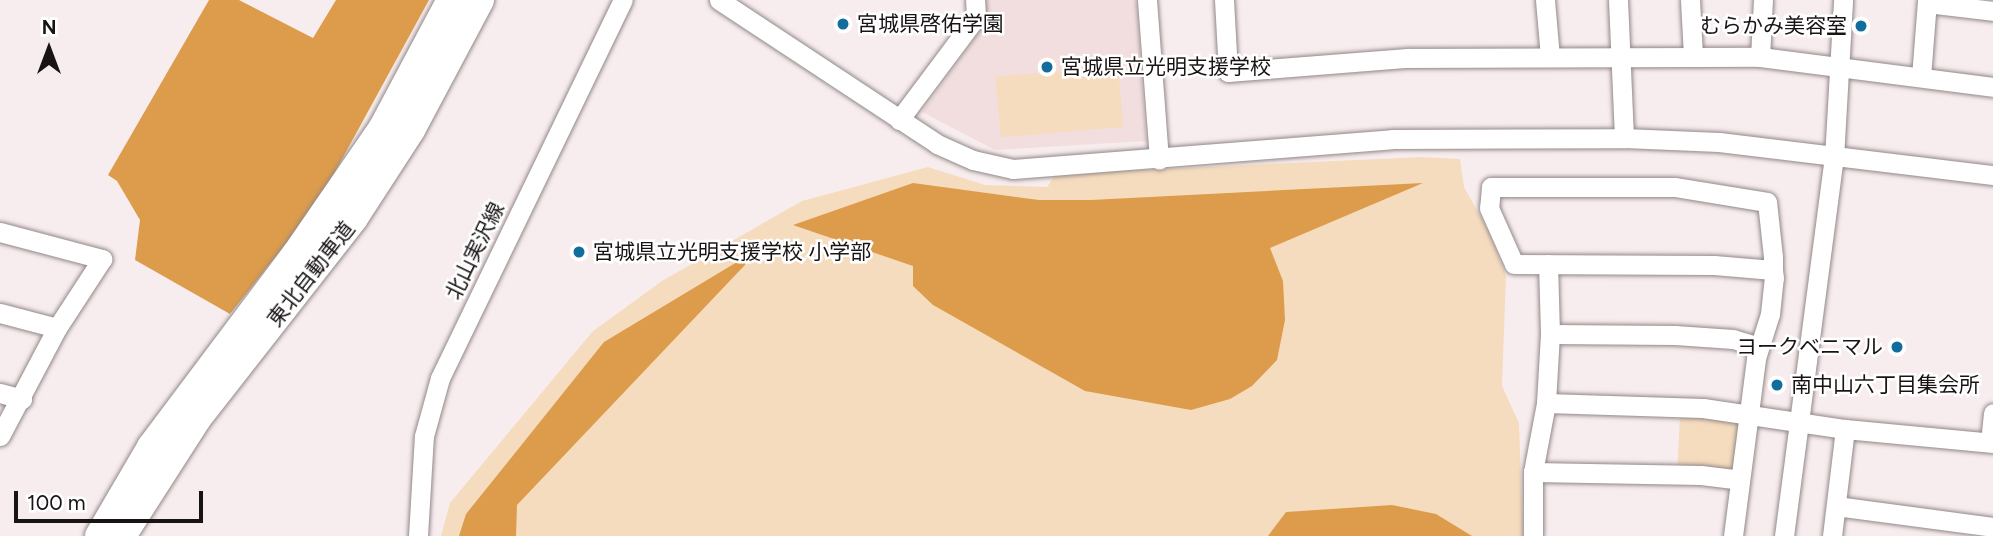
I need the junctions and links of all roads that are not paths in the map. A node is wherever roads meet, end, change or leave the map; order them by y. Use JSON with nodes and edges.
{"nodes":[{"id":1,"x":452,"y":0,"type":"edge"},
{"id":2,"x":480,"y":0,"type":"edge"},
{"id":3,"x":623,"y":0,"type":"edge"},
{"id":4,"x":719,"y":0,"type":"edge"},
{"id":5,"x":975,"y":0,"type":"edge"},
{"id":6,"x":1147,"y":0,"type":"edge"},
{"id":7,"x":1224,"y":0,"type":"edge"},
{"id":8,"x":1545,"y":0,"type":"edge"},
{"id":9,"x":1618,"y":0,"type":"edge"},
{"id":10,"x":1690,"y":0,"type":"edge"},
{"id":11,"x":1763,"y":0,"type":"edge"},
{"id":12,"x":1843,"y":0,"type":"edge"},
{"id":13,"x":1927,"y":1,"type":"edge"},
{"id":14,"x":1993,"y":11,"type":"edge"},
{"id":15,"x":1693,"y":56,"type":"junction"},
{"id":16,"x":1550,"y":57,"type":"junction"},
{"id":17,"x":1621,"y":57,"type":"junction"},
{"id":18,"x":1760,"y":57,"type":"junction"},
{"id":19,"x":1839,"y":65,"type":"junction"},
{"id":20,"x":1921,"y":77,"type":"junction"},
{"id":21,"x":1993,"y":87,"type":"edge"},
{"id":22,"x":899,"y":120,"type":"junction"},
{"id":23,"x":1625,"y":138,"type":"junction"},
{"id":24,"x":1835,"y":158,"type":"junction"},
{"id":25,"x":1159,"y":160,"type":"junction"},
{"id":26,"x":1993,"y":175,"type":"edge"},
{"id":27,"x":0,"y":232,"type":"edge"},
{"id":28,"x":1548,"y":264,"type":"junction"},
{"id":29,"x":1773,"y":270,"type":"junction"},
{"id":30,"x":0,"y":313,"type":"edge"},
{"id":31,"x":57,"y":328,"type":"junction"},
{"id":32,"x":1550,"y":334,"type":"junction"},
{"id":33,"x":1759,"y":347,"type":"junction"},
{"id":34,"x":0,"y":393,"type":"edge"},
{"id":35,"x":22,"y":399,"type":"junction"},
{"id":36,"x":1546,"y":403,"type":"junction"},
{"id":37,"x":1749,"y":413,"type":"junction"},
{"id":38,"x":1993,"y":414,"type":"edge"},
{"id":39,"x":1799,"y":420,"type":"junction"},
{"id":40,"x":1845,"y":429,"type":"junction"},
{"id":41,"x":0,"y":436,"type":"edge"},
{"id":42,"x":1992,"y":443,"type":"edge"},
{"id":43,"x":1532,"y":472,"type":"junction"},
{"id":44,"x":1740,"y":480,"type":"junction"},
{"id":45,"x":1836,"y":506,"type":"junction"},
{"id":46,"x":1993,"y":527,"type":"edge"},
{"id":47,"x":99,"y":536,"type":"edge"},
{"id":48,"x":122,"y":536,"type":"edge"},
{"id":49,"x":418,"y":536,"type":"edge"},
{"id":50,"x":1532,"y":536,"type":"edge"},
{"id":51,"x":1733,"y":536,"type":"edge"},
{"id":52,"x":1784,"y":536,"type":"edge"},
{"id":53,"x":1832,"y":536,"type":"edge"}],
"edges":[{"from":1,"to":47,"type":"highway","name":"東北自動車道"},
{"from":2,"to":48,"type":"highway","name":"東北自動車道"},
{"from":3,"to":49,"type":"street","name":"北山実沢線"},
{"from":4,"to":22,"type":"street"},
{"from":5,"to":22,"type":"street"},
{"from":6,"to":25,"type":"street"},
{"from":7,"to":16,"type":"street"},
{"from":8,"to":16,"type":"street"},
{"from":9,"to":17,"type":"street"},
{"from":10,"to":15,"type":"street"},
{"from":11,"to":18,"type":"street"},
{"from":12,"to":19,"type":"street"},
{"from":13,"to":14,"type":"street"},
{"from":13,"to":20,"type":"street"},
{"from":15,"to":17,"type":"street"},
{"from":15,"to":18,"type":"street"},
{"from":16,"to":17,"type":"street"},
{"from":17,"to":23,"type":"street"},
{"from":18,"to":19,"type":"street"},
{"from":19,"to":20,"type":"street"},
{"from":19,"to":24,"type":"street"},
{"from":20,"to":21,"type":"street"},
{"from":22,"to":25,"type":"street"},
{"from":23,"to":24,"type":"street"},
{"from":23,"to":25,"type":"street"},
{"from":24,"to":26,"type":"street"},
{"from":24,"to":39,"type":"street"},
{"from":27,"to":31,"type":"street"},
{"from":28,"to":29,"type":"street"},
{"from":28,"to":29,"type":"street"},
{"from":28,"to":32,"type":"street"},
{"from":29,"to":33,"type":"street"},
{"from":30,"to":31,"type":"street"},
{"from":31,"to":35,"type":"street"},
{"from":32,"to":33,"type":"street"},
{"from":32,"to":36,"type":"street"},
{"from":33,"to":37,"type":"street"},
{"from":34,"to":35,"type":"street"},
{"from":35,"to":41,"type":"street"},
{"from":36,"to":37,"type":"street"},
{"from":36,"to":43,"type":"street"},
{"from":37,"to":39,"type":"street"},
{"from":37,"to":44,"type":"street"},
{"from":38,"to":42,"type":"street"},
{"from":39,"to":40,"type":"street"},
{"from":39,"to":52,"type":"street"},
{"from":40,"to":42,"type":"street"},
{"from":40,"to":45,"type":"street"},
{"from":43,"to":44,"type":"street"},
{"from":43,"to":50,"type":"street"},
{"from":44,"to":51,"type":"street"},
{"from":45,"to":46,"type":"street"},
{"from":45,"to":53,"type":"street"}]}
